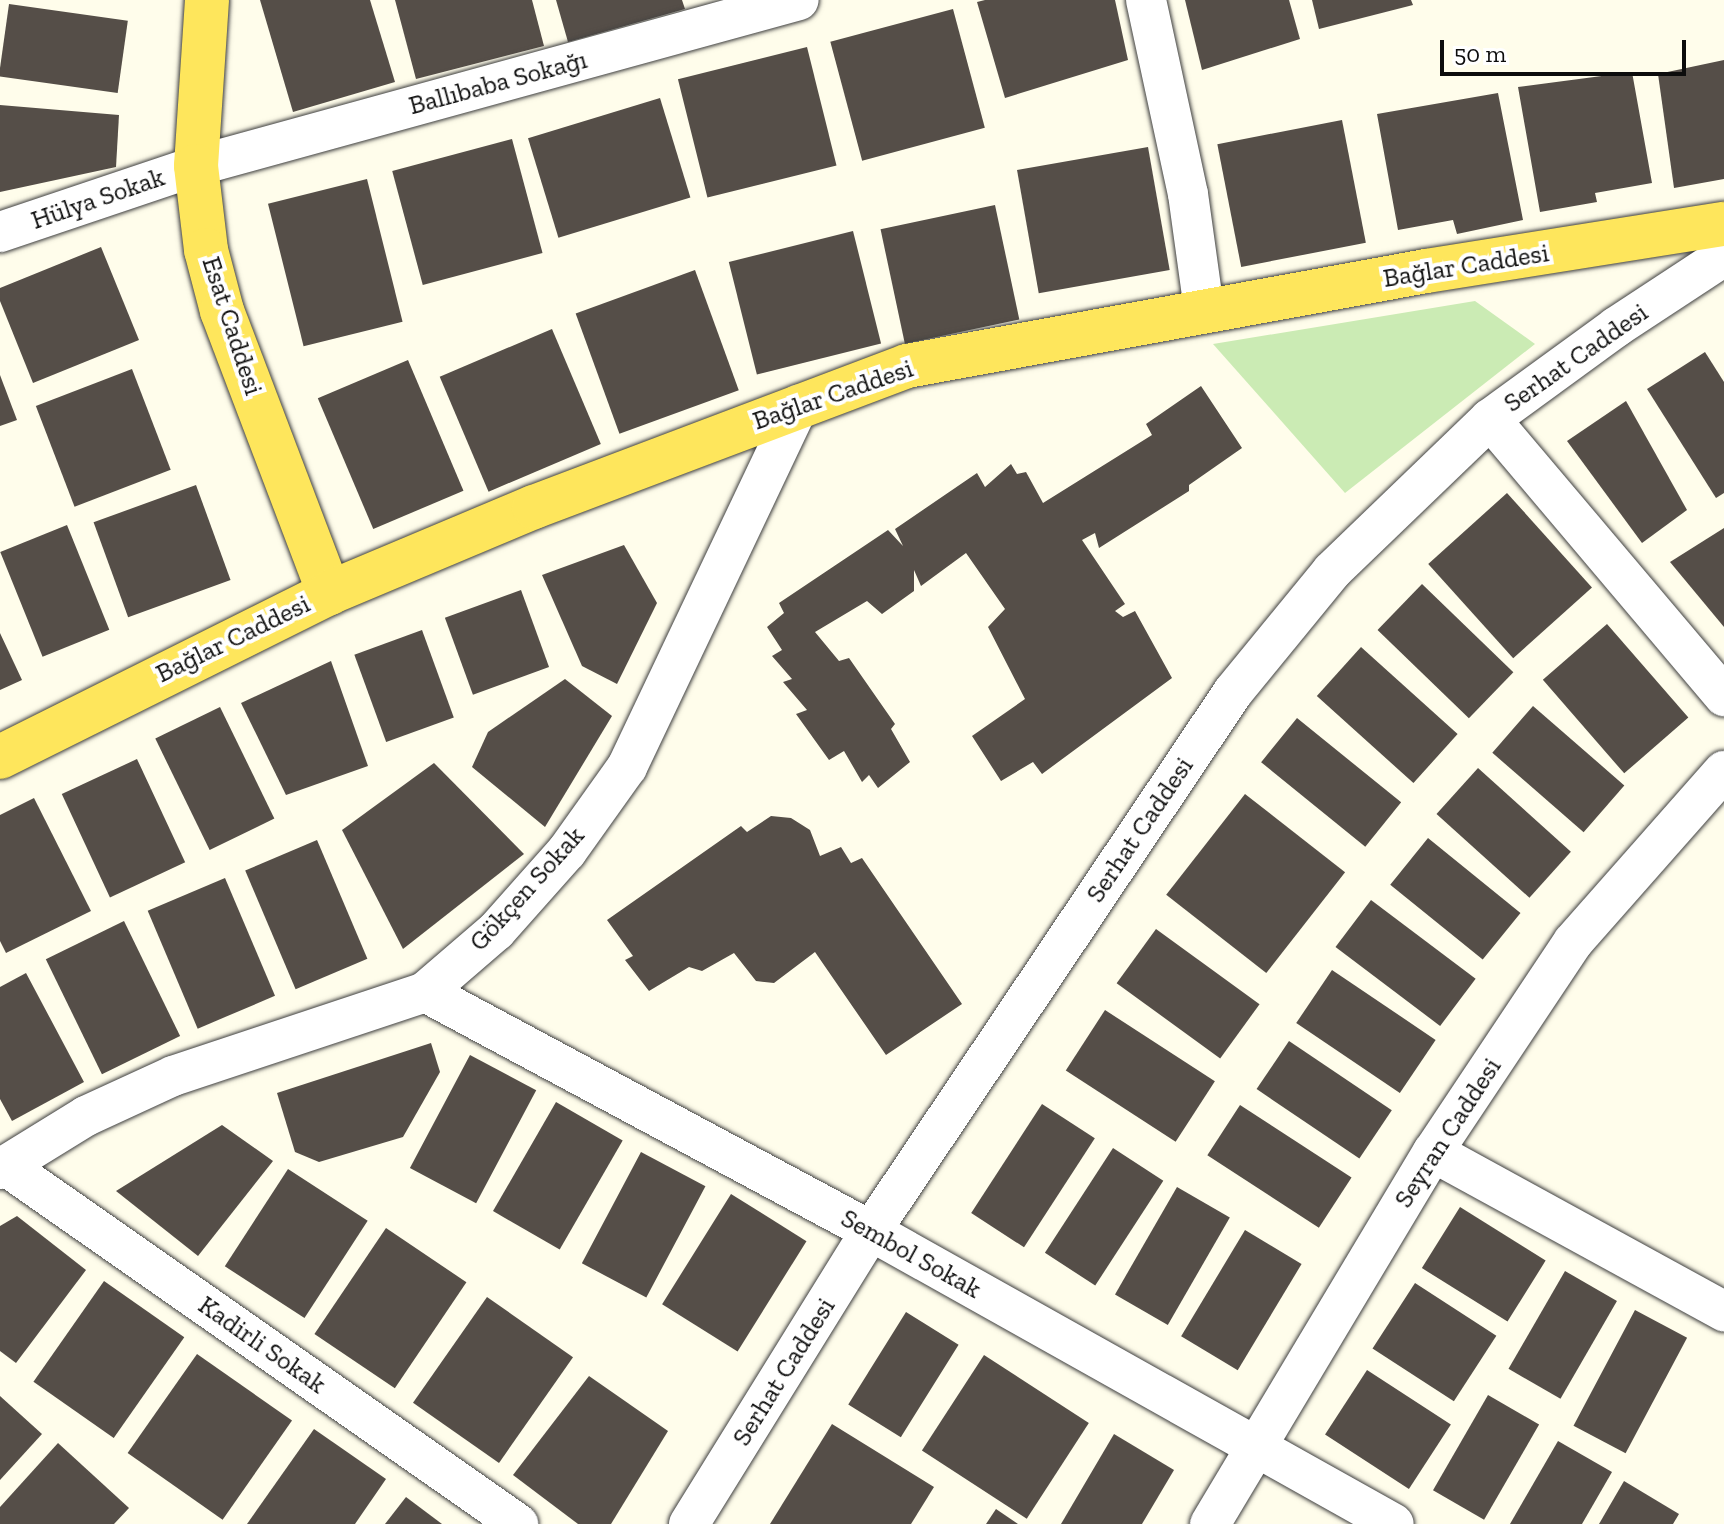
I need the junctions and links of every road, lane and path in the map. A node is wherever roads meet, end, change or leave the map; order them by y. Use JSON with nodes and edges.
{"nodes":[{"id":1,"x":207,"y":0,"type":"edge"},
{"id":2,"x":799,"y":0,"type":"edge"},
{"id":3,"x":1146,"y":0,"type":"edge"},
{"id":4,"x":196,"y":166,"type":"junction"},
{"id":5,"x":1724,"y":224,"type":"edge"},
{"id":6,"x":0,"y":232,"type":"edge"},
{"id":7,"x":1724,"y":256,"type":"edge"},
{"id":8,"x":1204,"y":310,"type":"junction"},
{"id":9,"x":799,"y":405,"type":"junction"},
{"id":10,"x":1490,"y":419,"type":"junction"},
{"id":11,"x":329,"y":593,"type":"junction"},
{"id":12,"x":1724,"y":696,"type":"edge"},
{"id":13,"x":0,"y":757,"type":"edge"},
{"id":14,"x":1724,"y":771,"type":"edge"},
{"id":15,"x":425,"y":992,"type":"junction"},
{"id":16,"x":1433,"y":1152,"type":"junction"},
{"id":17,"x":3,"y":1168,"type":"edge"},
{"id":18,"x":871,"y":1231,"type":"junction"},
{"id":19,"x":1724,"y":1311,"type":"edge"},
{"id":20,"x":1257,"y":1445,"type":"junction"},
{"id":21,"x":518,"y":1524,"type":"edge"},
{"id":22,"x":689,"y":1524,"type":"edge"},
{"id":23,"x":1210,"y":1524,"type":"edge"},
{"id":24,"x":1394,"y":1524,"type":"edge"}],
"edges":[{"from":1,"to":4,"type":"main road","name":"Esat Caddesi"},
{"from":2,"to":4,"type":"street","name":"Ballıbaba Sokağı"},
{"from":3,"to":8,"type":"street"},
{"from":4,"to":6,"type":"street","name":"Hülya Sokak"},
{"from":4,"to":11,"type":"main road","name":"Esat Caddesi"},
{"from":5,"to":8,"type":"main road","name":"Bağlar Caddesi"},
{"from":7,"to":10,"type":"street","name":"Serhat Caddesi"},
{"from":8,"to":9,"type":"main road","name":"Bağlar Caddesi"},
{"from":9,"to":11,"type":"main road","name":"Bağlar Caddesi"},
{"from":9,"to":15,"type":"street","name":"Gökçen Sokak"},
{"from":10,"to":12,"type":"street"},
{"from":10,"to":18,"type":"street","name":"Serhat Caddesi"},
{"from":11,"to":13,"type":"main road","name":"Bağlar Caddesi"},
{"from":14,"to":16,"type":"street","name":"Seyran Caddesi"},
{"from":15,"to":17,"type":"street","name":"Gökçen Sokak"},
{"from":15,"to":18,"type":"street","name":"Sembol Sokak"},
{"from":16,"to":19,"type":"street"},
{"from":16,"to":20,"type":"street","name":"Seyran Caddesi"},
{"from":17,"to":21,"type":"street","name":"Kadirli Sokak"},
{"from":18,"to":20,"type":"street","name":"Sembol Sokak"},
{"from":18,"to":22,"type":"street","name":"Serhat Caddesi"},
{"from":20,"to":23,"type":"street","name":"Seyran Caddesi"},
{"from":20,"to":24,"type":"street","name":"Sembol Sokak"}]}
